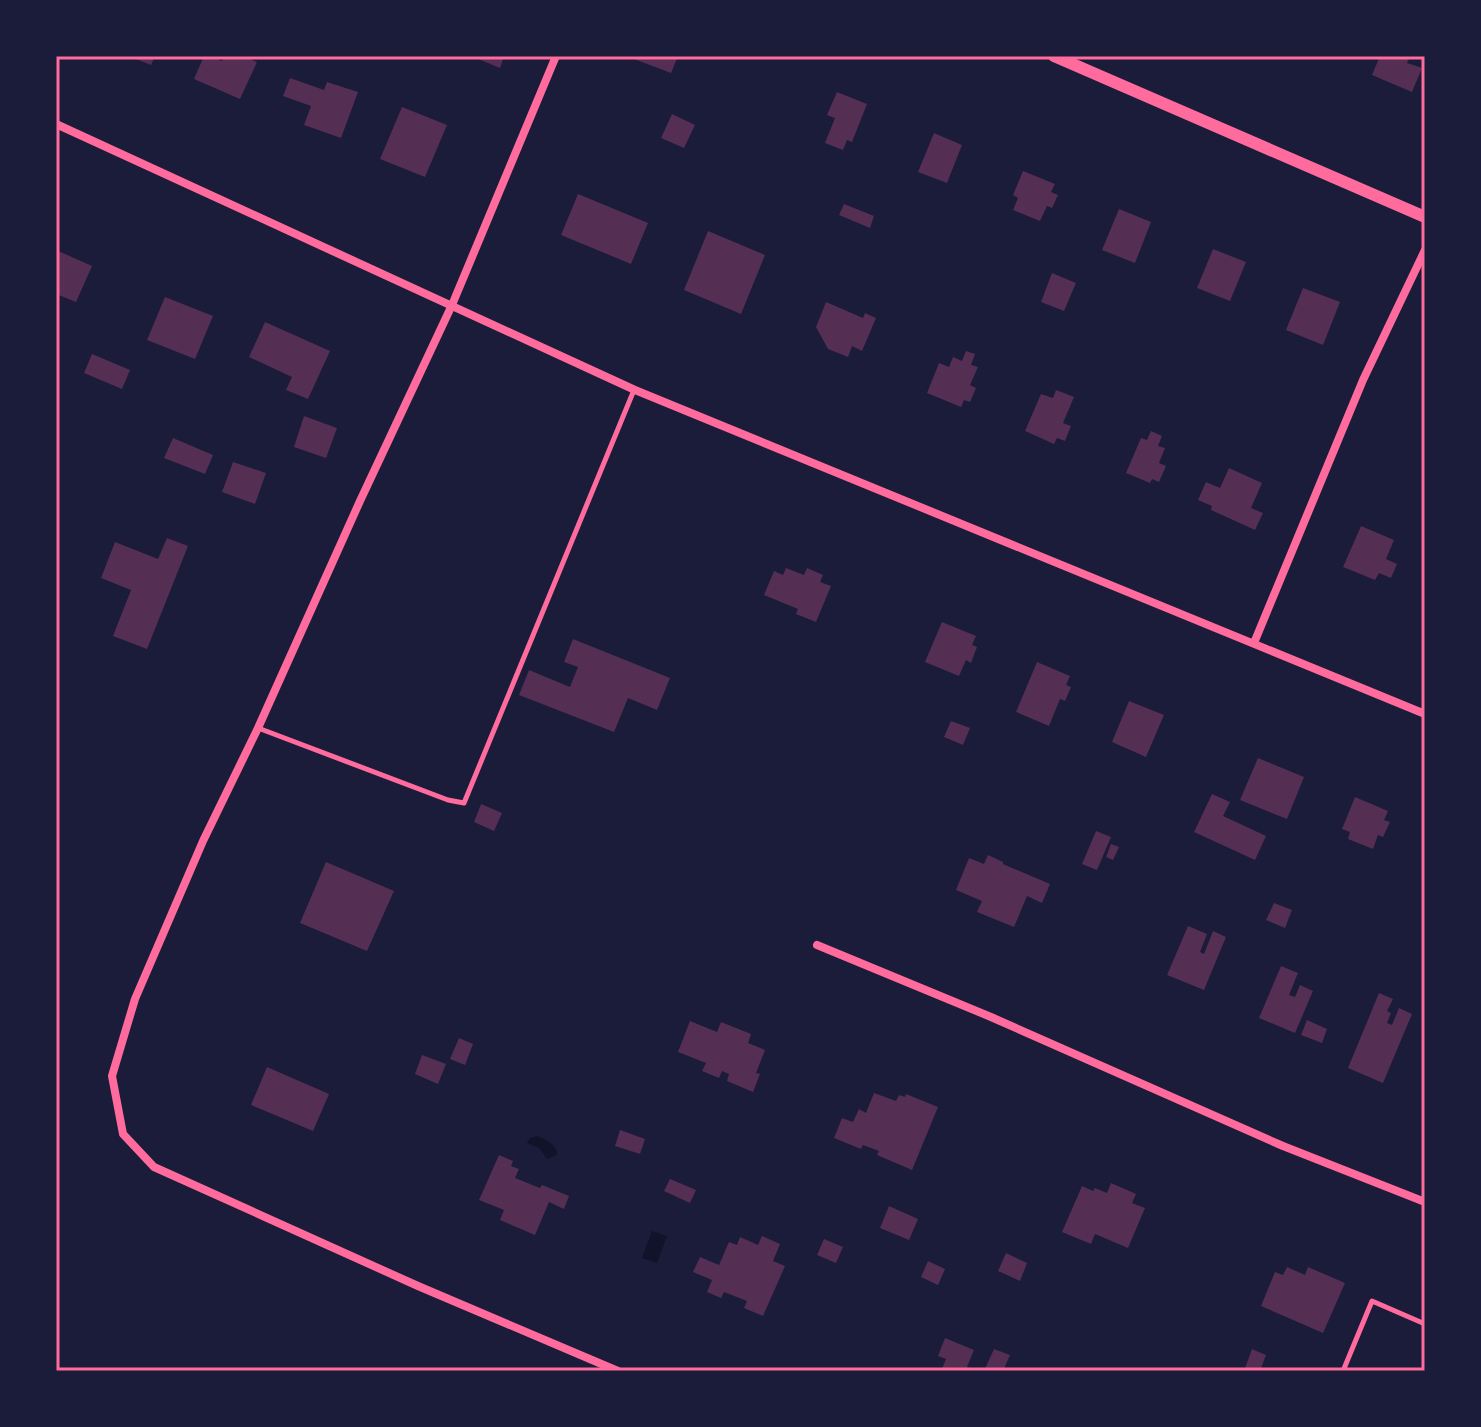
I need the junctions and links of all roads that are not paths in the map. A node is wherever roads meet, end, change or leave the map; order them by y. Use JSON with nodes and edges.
{"nodes":[{"id":1,"x":556,"y":56,"type":"edge"},
{"id":2,"x":1054,"y":56,"type":"edge"},
{"id":3,"x":56,"y":124,"type":"edge"},
{"id":4,"x":1425,"y":217,"type":"edge"},
{"id":5,"x":1425,"y":250,"type":"edge"},
{"id":6,"x":452,"y":305,"type":"junction"},
{"id":7,"x":635,"y":390,"type":"junction"},
{"id":8,"x":1254,"y":643,"type":"junction"},
{"id":9,"x":1425,"y":714,"type":"edge"},
{"id":10,"x":258,"y":728,"type":"junction"},
{"id":11,"x":817,"y":945,"type":"dead end"},
{"id":12,"x":1425,"y":1202,"type":"edge"},
{"id":13,"x":1425,"y":1324,"type":"edge"},
{"id":14,"x":618,"y":1371,"type":"edge"},
{"id":15,"x":1343,"y":1371,"type":"edge"}],
"edges":[{"from":1,"to":6,"type":"street"},
{"from":2,"to":4,"type":"street"},
{"from":3,"to":6,"type":"street"},
{"from":5,"to":8,"type":"street"},
{"from":6,"to":7,"type":"street"},
{"from":6,"to":10,"type":"street"},
{"from":7,"to":8,"type":"street"},
{"from":7,"to":10,"type":"lane"},
{"from":8,"to":9,"type":"street"},
{"from":10,"to":14,"type":"street"},
{"from":11,"to":12,"type":"street"},
{"from":13,"to":15,"type":"lane"}]}
